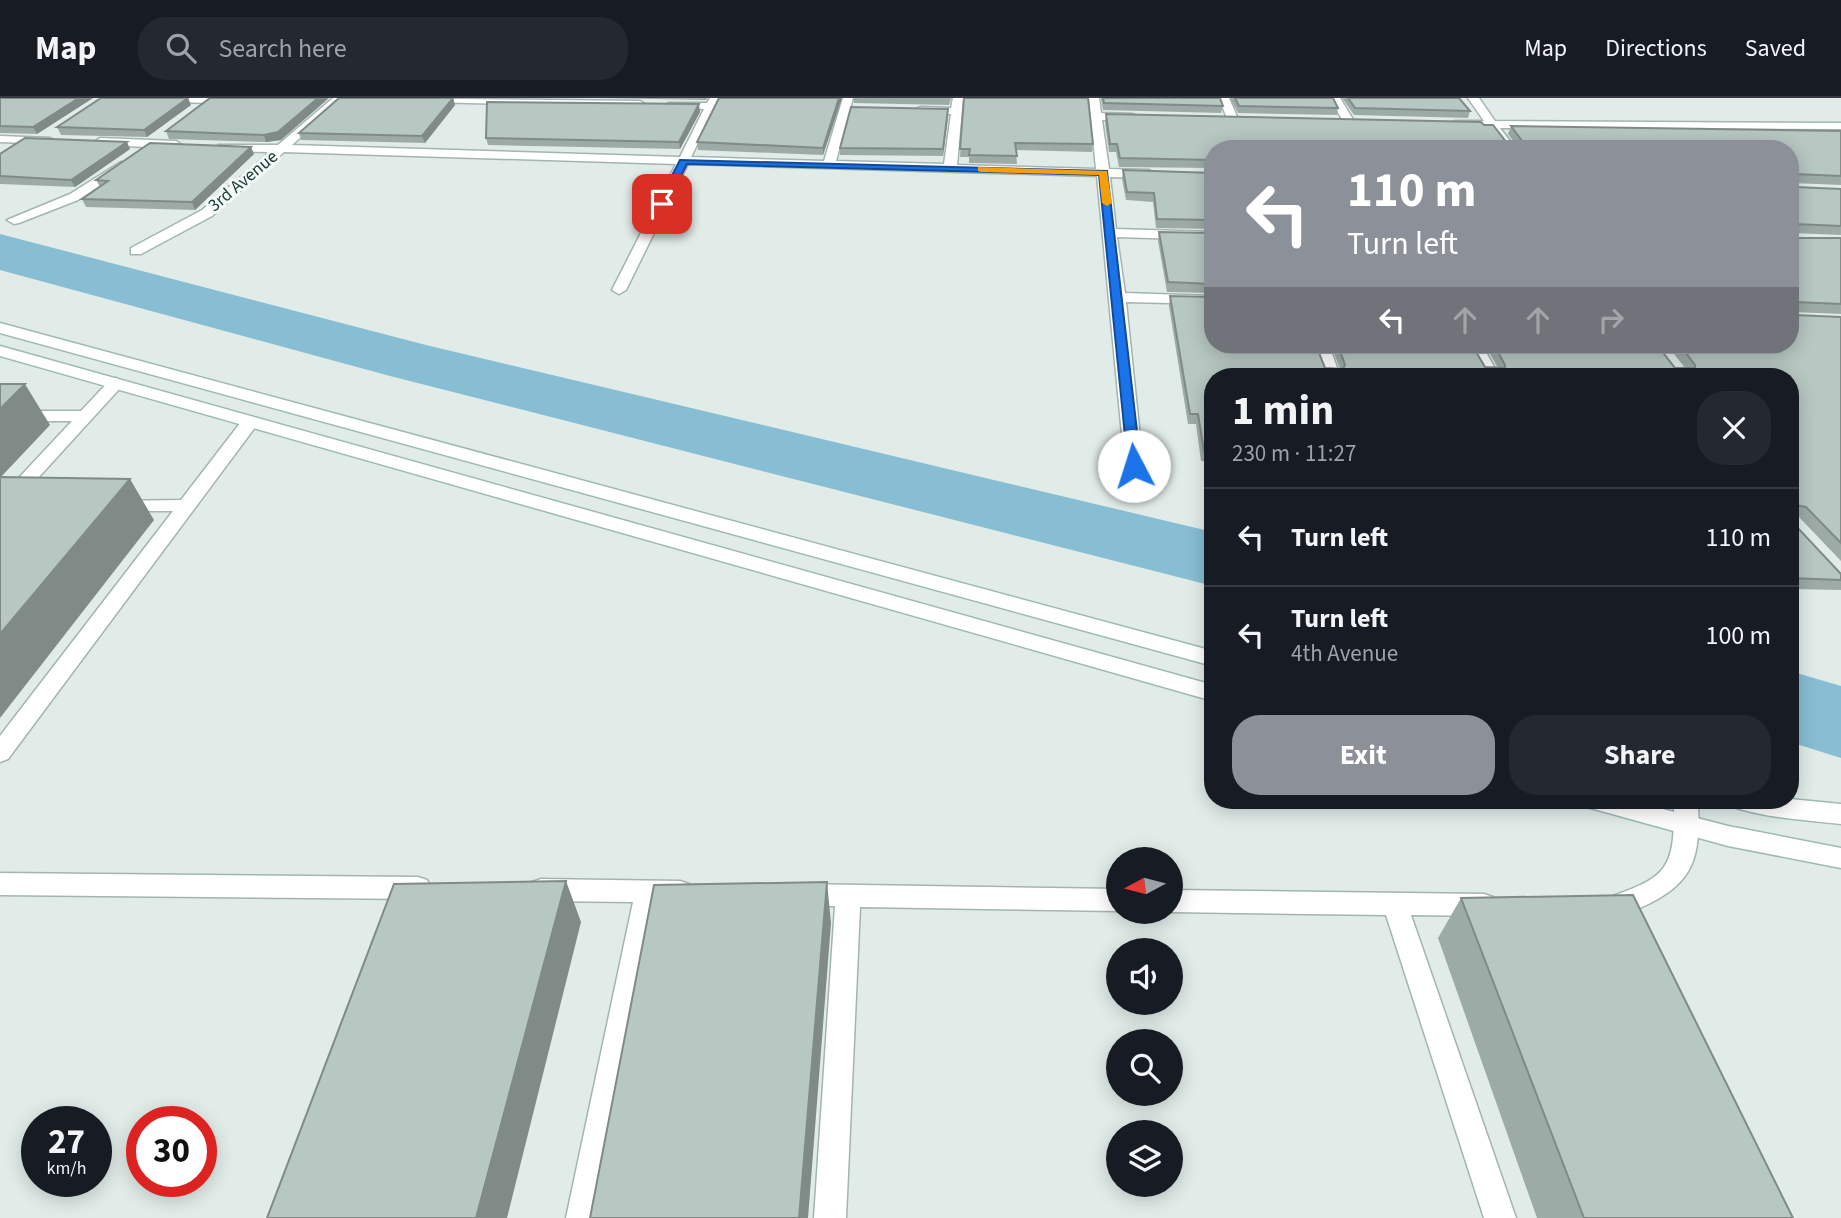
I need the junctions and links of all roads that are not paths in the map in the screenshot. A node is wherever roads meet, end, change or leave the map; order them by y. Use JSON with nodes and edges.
{"nodes":[{"id":1,"x":142,"y":98,"type":"edge"},
{"id":2,"x":340,"y":98,"type":"edge"},
{"id":3,"x":383,"y":98,"type":"edge"},
{"id":4,"x":958,"y":98,"type":"edge"},
{"id":5,"x":1094,"y":98,"type":"edge"},
{"id":6,"x":1224,"y":98,"type":"edge"},
{"id":7,"x":1335,"y":98,"type":"edge"},
{"id":8,"x":1472,"y":98,"type":"edge"},
{"id":9,"x":212,"y":99,"type":"edge"},
{"id":10,"x":464,"y":99,"type":"edge"},
{"id":11,"x":576,"y":100,"type":"edge"},
{"id":12,"x":713,"y":102,"type":"edge"},
{"id":13,"x":846,"y":103,"type":"edge"},
{"id":14,"x":859,"y":109,"type":"edge"},
{"id":15,"x":901,"y":110,"type":"edge"},
{"id":16,"x":956,"y":111,"type":"junction"},
{"id":17,"x":191,"y":115,"type":"edge"},
{"id":18,"x":1097,"y":116,"type":"junction"},
{"id":19,"x":1151,"y":117,"type":"edge"},
{"id":20,"x":1219,"y":118,"type":"edge"},
{"id":21,"x":1361,"y":122,"type":"edge"},
{"id":22,"x":1440,"y":123,"type":"edge"},
{"id":23,"x":1492,"y":125,"type":"junction"},
{"id":24,"x":1841,"y":126,"type":"edge"},
{"id":25,"x":171,"y":130,"type":"edge"},
{"id":26,"x":6,"y":139,"type":"edge"},
{"id":27,"x":1503,"y":140,"type":"edge"},
{"id":28,"x":68,"y":141,"type":"edge"},
{"id":29,"x":82,"y":142,"type":"edge"},
{"id":30,"x":152,"y":144,"type":"junction"},
{"id":31,"x":0,"y":147,"type":"edge"},
{"id":32,"x":281,"y":149,"type":"junction"},
{"id":33,"x":684,"y":162,"type":"junction"},
{"id":34,"x":829,"y":165,"type":"junction"},
{"id":35,"x":950,"y":169,"type":"junction"},
{"id":36,"x":1103,"y":173,"type":"junction"},
{"id":37,"x":1158,"y":174,"type":"edge"},
{"id":38,"x":14,"y":220,"type":"dead end"},
{"id":39,"x":1110,"y":233,"type":"junction"},
{"id":40,"x":1204,"y":236,"type":"edge"},
{"id":41,"x":136,"y":251,"type":"dead end"},
{"id":42,"x":619,"y":290,"type":"dead end"},
{"id":43,"x":1118,"y":297,"type":"junction"},
{"id":44,"x":1204,"y":300,"type":"edge"},
{"id":45,"x":0,"y":328,"type":"edge"},
{"id":46,"x":0,"y":351,"type":"edge"},
{"id":47,"x":116,"y":383,"type":"junction"},
{"id":48,"x":0,"y":415,"type":"edge"},
{"id":49,"x":85,"y":416,"type":"junction"},
{"id":50,"x":250,"y":422,"type":"junction"},
{"id":51,"x":1134,"y":466,"type":"dead end"},
{"id":52,"x":30,"y":505,"type":"edge"},
{"id":53,"x":95,"y":505,"type":"edge"},
{"id":54,"x":1,"y":506,"type":"edge"},
{"id":55,"x":187,"y":506,"type":"junction"},
{"id":56,"x":1204,"y":657,"type":"edge"},
{"id":57,"x":1204,"y":690,"type":"edge"},
{"id":58,"x":0,"y":753,"type":"edge"},
{"id":59,"x":1627,"y":809,"type":"edge"},
{"id":60,"x":1686,"y":809,"type":"edge"},
{"id":61,"x":1791,"y":809,"type":"edge"},
{"id":62,"x":1841,"y":814,"type":"edge"},
{"id":63,"x":1687,"y":825,"type":"junction"},
{"id":64,"x":1841,"y":858,"type":"edge"},
{"id":65,"x":0,"y":884,"type":"edge"},
{"id":66,"x":442,"y":889,"type":"edge"},
{"id":67,"x":517,"y":889,"type":"edge"},
{"id":68,"x":648,"y":892,"type":"junction"},
{"id":69,"x":702,"y":893,"type":"edge"},
{"id":70,"x":782,"y":894,"type":"edge"},
{"id":71,"x":848,"y":896,"type":"junction"},
{"id":72,"x":1106,"y":900,"type":"edge"},
{"id":73,"x":1183,"y":901,"type":"edge"},
{"id":74,"x":1395,"y":904,"type":"junction"},
{"id":75,"x":1506,"y":906,"type":"edge"},
{"id":76,"x":1611,"y":916,"type":"edge"},
{"id":77,"x":582,"y":1218,"type":"edge"},
{"id":78,"x":830,"y":1218,"type":"edge"},
{"id":79,"x":1500,"y":1218,"type":"edge"}],
"edges":[{"from":1,"to":9,"type":"street"},
{"from":2,"to":32,"type":"street","name":"3rd Avenue"},
{"from":3,"to":10,"type":"street"},
{"from":4,"to":16,"type":"street"},
{"from":5,"to":18,"type":"street"},
{"from":6,"to":20,"type":"street"},
{"from":7,"to":21,"type":"street"},
{"from":8,"to":23,"type":"street"},
{"from":9,"to":17,"type":"street"},
{"from":10,"to":11,"type":"street"},
{"from":11,"to":12,"type":"street"},
{"from":12,"to":33,"type":"street"},
{"from":13,"to":14,"type":"street"},
{"from":13,"to":34,"type":"street"},
{"from":15,"to":16,"type":"street"},
{"from":16,"to":35,"type":"street"},
{"from":18,"to":19,"type":"street"},
{"from":18,"to":36,"type":"street"},
{"from":22,"to":23,"type":"street"},
{"from":23,"to":24,"type":"street"},
{"from":23,"to":27,"type":"street"},
{"from":25,"to":30,"type":"street"},
{"from":26,"to":28,"type":"street"},
{"from":26,"to":31,"type":"street"},
{"from":29,"to":30,"type":"street"},
{"from":30,"to":32,"type":"street"},
{"from":30,"to":38,"type":"street"},
{"from":32,"to":33,"type":"street"},
{"from":32,"to":41,"type":"street","name":"3rd Avenue"},
{"from":33,"to":34,"type":"street"},
{"from":33,"to":42,"type":"street"},
{"from":34,"to":35,"type":"street"},
{"from":35,"to":36,"type":"street"},
{"from":36,"to":37,"type":"street"},
{"from":36,"to":39,"type":"street"},
{"from":39,"to":40,"type":"street"},
{"from":39,"to":43,"type":"street"},
{"from":43,"to":44,"type":"street"},
{"from":43,"to":51,"type":"street"},
{"from":45,"to":56,"type":"street"},
{"from":46,"to":47,"type":"street"},
{"from":47,"to":49,"type":"street"},
{"from":47,"to":50,"type":"street"},
{"from":48,"to":49,"type":"street"},
{"from":49,"to":54,"type":"street"},
{"from":50,"to":55,"type":"street"},
{"from":50,"to":57,"type":"street"},
{"from":52,"to":54,"type":"street"},
{"from":53,"to":55,"type":"street"},
{"from":55,"to":58,"type":"street"},
{"from":59,"to":63,"type":"street"},
{"from":60,"to":63,"type":"street"},
{"from":61,"to":62,"type":"street"},
{"from":63,"to":64,"type":"street"},
{"from":63,"to":76,"type":"street"},
{"from":65,"to":66,"type":"street"},
{"from":67,"to":68,"type":"street"},
{"from":68,"to":69,"type":"street"},
{"from":68,"to":77,"type":"street"},
{"from":70,"to":71,"type":"street"},
{"from":71,"to":72,"type":"street"},
{"from":71,"to":78,"type":"street"},
{"from":73,"to":74,"type":"street"},
{"from":74,"to":75,"type":"street"},
{"from":74,"to":79,"type":"street"}]}
